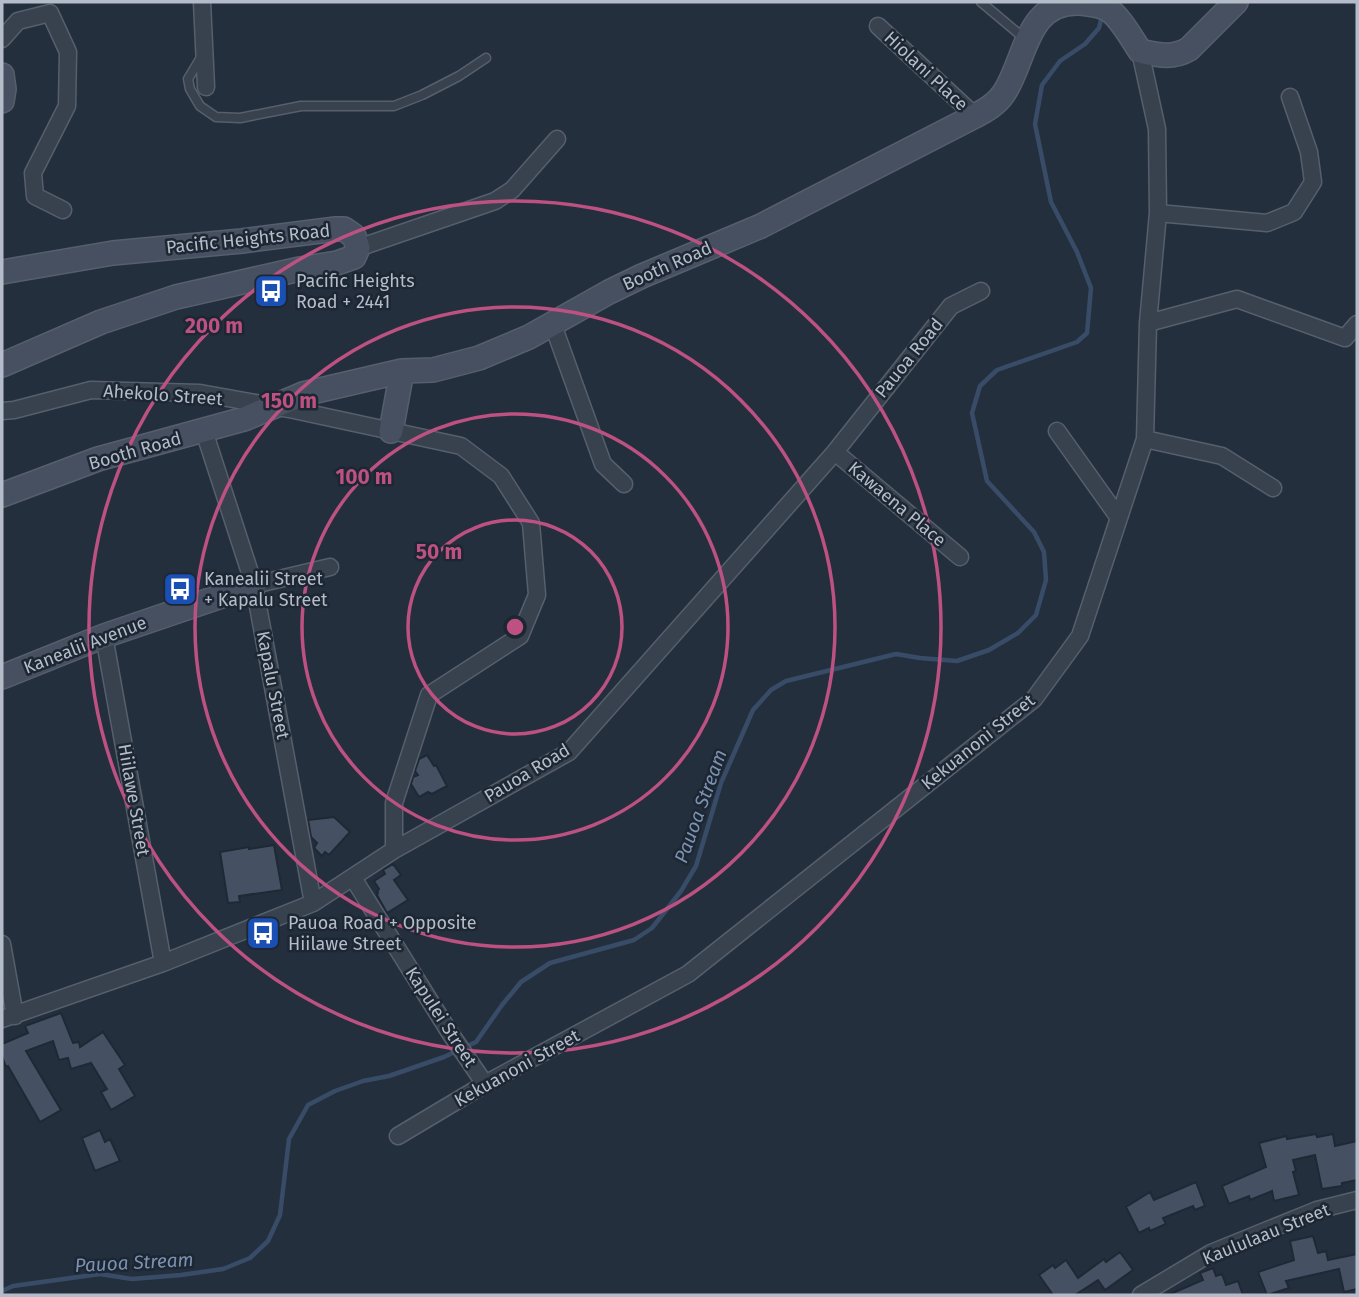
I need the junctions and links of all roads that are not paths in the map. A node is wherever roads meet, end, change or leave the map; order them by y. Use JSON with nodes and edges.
{"nodes":[{"id":1,"x":202,"y":2,"type":"edge"},
{"id":2,"x":981,"y":2,"type":"edge"},
{"id":3,"x":1236,"y":2,"type":"edge"},
{"id":4,"x":1082,"y":3,"type":"edge"},
{"id":5,"x":1042,"y":8,"type":"edge"},
{"id":6,"x":878,"y":26,"type":"dead end"},
{"id":7,"x":2,"y":39,"type":"edge"},
{"id":8,"x":1027,"y":41,"type":"junction"},
{"id":9,"x":205,"y":51,"type":"junction"},
{"id":10,"x":1140,"y":51,"type":"junction"},
{"id":11,"x":486,"y":58,"type":"dead end"},
{"id":12,"x":2,"y":75,"type":"edge"},
{"id":13,"x":206,"y":87,"type":"dead end"},
{"id":14,"x":1290,"y":97,"type":"dead end"},
{"id":15,"x":2,"y":102,"type":"edge"},
{"id":16,"x":975,"y":116,"type":"junction"},
{"id":17,"x":557,"y":139,"type":"dead end"},
{"id":18,"x":64,"y":210,"type":"dead end"},
{"id":19,"x":1158,"y":213,"type":"junction"},
{"id":20,"x":358,"y":248,"type":"junction"},
{"id":21,"x":2,"y":272,"type":"edge"},
{"id":22,"x":981,"y":291,"type":"dead end"},
{"id":23,"x":1149,"y":323,"type":"junction"},
{"id":24,"x":1357,"y":324,"type":"edge"},
{"id":25,"x":553,"y":325,"type":"junction"},
{"id":26,"x":2,"y":366,"type":"edge"},
{"id":27,"x":402,"y":371,"type":"junction"},
{"id":28,"x":276,"y":407,"type":"junction"},
{"id":29,"x":2,"y":411,"type":"edge"},
{"id":30,"x":204,"y":431,"type":"junction"},
{"id":31,"x":391,"y":431,"type":"junction"},
{"id":32,"x":1057,"y":431,"type":"dead end"},
{"id":33,"x":1145,"y":439,"type":"junction"},
{"id":34,"x":835,"y":452,"type":"junction"},
{"id":35,"x":624,"y":484,"type":"dead end"},
{"id":36,"x":1273,"y":488,"type":"dead end"},
{"id":37,"x":2,"y":495,"type":"edge"},
{"id":38,"x":1119,"y":518,"type":"junction"},
{"id":39,"x":960,"y":557,"type":"dead end"},
{"id":40,"x":330,"y":567,"type":"dead end"},
{"id":41,"x":254,"y":585,"type":"junction"},
{"id":42,"x":104,"y":636,"type":"junction"},
{"id":43,"x":2,"y":677,"type":"edge"},
{"id":44,"x":394,"y":850,"type":"junction"},
{"id":45,"x":353,"y":878,"type":"junction"},
{"id":46,"x":313,"y":903,"type":"junction"},
{"id":47,"x":2,"y":944,"type":"edge"},
{"id":48,"x":163,"y":963,"type":"junction"},
{"id":49,"x":8,"y":1018,"type":"edge"},
{"id":50,"x":485,"y":1084,"type":"junction"},
{"id":51,"x":398,"y":1136,"type":"dead end"},
{"id":52,"x":1357,"y":1200,"type":"edge"},
{"id":53,"x":1141,"y":1295,"type":"edge"}],
"edges":[{"from":1,"to":9,"type":"street"},
{"from":2,"to":8,"type":"lane"},
{"from":3,"to":10,"type":"street"},
{"from":4,"to":5,"type":"street","name":"Booth Road"},
{"from":4,"to":10,"type":"street","name":"Booth Road"},
{"from":5,"to":8,"type":"street","name":"Booth Road"},
{"from":6,"to":16,"type":"street","name":"Hiolani Place"},
{"from":7,"to":18,"type":"street"},
{"from":8,"to":16,"type":"street","name":"Booth Road"},
{"from":9,"to":11,"type":"lane"},
{"from":9,"to":13,"type":"street"},
{"from":10,"to":19,"type":"street","name":"Kekuanoni Street"},
{"from":12,"to":15,"type":"street"},
{"from":14,"to":19,"type":"street"},
{"from":16,"to":25,"type":"street","name":"Booth Road"},
{"from":17,"to":20,"type":"street"},
{"from":19,"to":23,"type":"street","name":"Kekuanoni Street"},
{"from":20,"to":21,"type":"street","name":"Pacific Heights Road"},
{"from":20,"to":26,"type":"street","name":"Pacific Heights Road"},
{"from":22,"to":34,"type":"street","name":"Pauoa Road"},
{"from":23,"to":24,"type":"street"},
{"from":23,"to":33,"type":"street","name":"Kekuanoni Street"},
{"from":25,"to":27,"type":"street","name":"Booth Road"},
{"from":25,"to":35,"type":"street"},
{"from":27,"to":28,"type":"street","name":"Booth Road"},
{"from":27,"to":31,"type":"street"},
{"from":28,"to":29,"type":"street","name":"Ahekolo Street"},
{"from":28,"to":30,"type":"street","name":"Booth Road"},
{"from":28,"to":31,"type":"street","name":"Ahekolo Street"},
{"from":30,"to":37,"type":"street","name":"Booth Road"},
{"from":30,"to":41,"type":"street","name":"Kapalu Street"},
{"from":31,"to":44,"type":"street","name":"Ahekolo Street"},
{"from":32,"to":38,"type":"street"},
{"from":33,"to":36,"type":"street"},
{"from":33,"to":38,"type":"street","name":"Kekuanoni Street"},
{"from":34,"to":39,"type":"street","name":"Kawaena Place"},
{"from":34,"to":44,"type":"street","name":"Pauoa Road"},
{"from":38,"to":50,"type":"street","name":"Kekuanoni Street"},
{"from":40,"to":41,"type":"street","name":"Kanealii Avenue"},
{"from":41,"to":42,"type":"street","name":"Kanealii Avenue"},
{"from":41,"to":46,"type":"street","name":"Kapalu Street"},
{"from":42,"to":43,"type":"street","name":"Kanealii Avenue"},
{"from":42,"to":48,"type":"street","name":"Hiilawe Street"},
{"from":44,"to":45,"type":"street","name":"Pauoa Road"},
{"from":45,"to":46,"type":"street","name":"Pauoa Road"},
{"from":45,"to":50,"type":"street","name":"Kapulei Street"},
{"from":46,"to":48,"type":"street","name":"Pauoa Road"},
{"from":47,"to":49,"type":"street"},
{"from":48,"to":49,"type":"street","name":"Pauoa Road"},
{"from":50,"to":51,"type":"street","name":"Kekuanoni Street"},
{"from":52,"to":53,"type":"street","name":"Kaululaau Street"}]}
